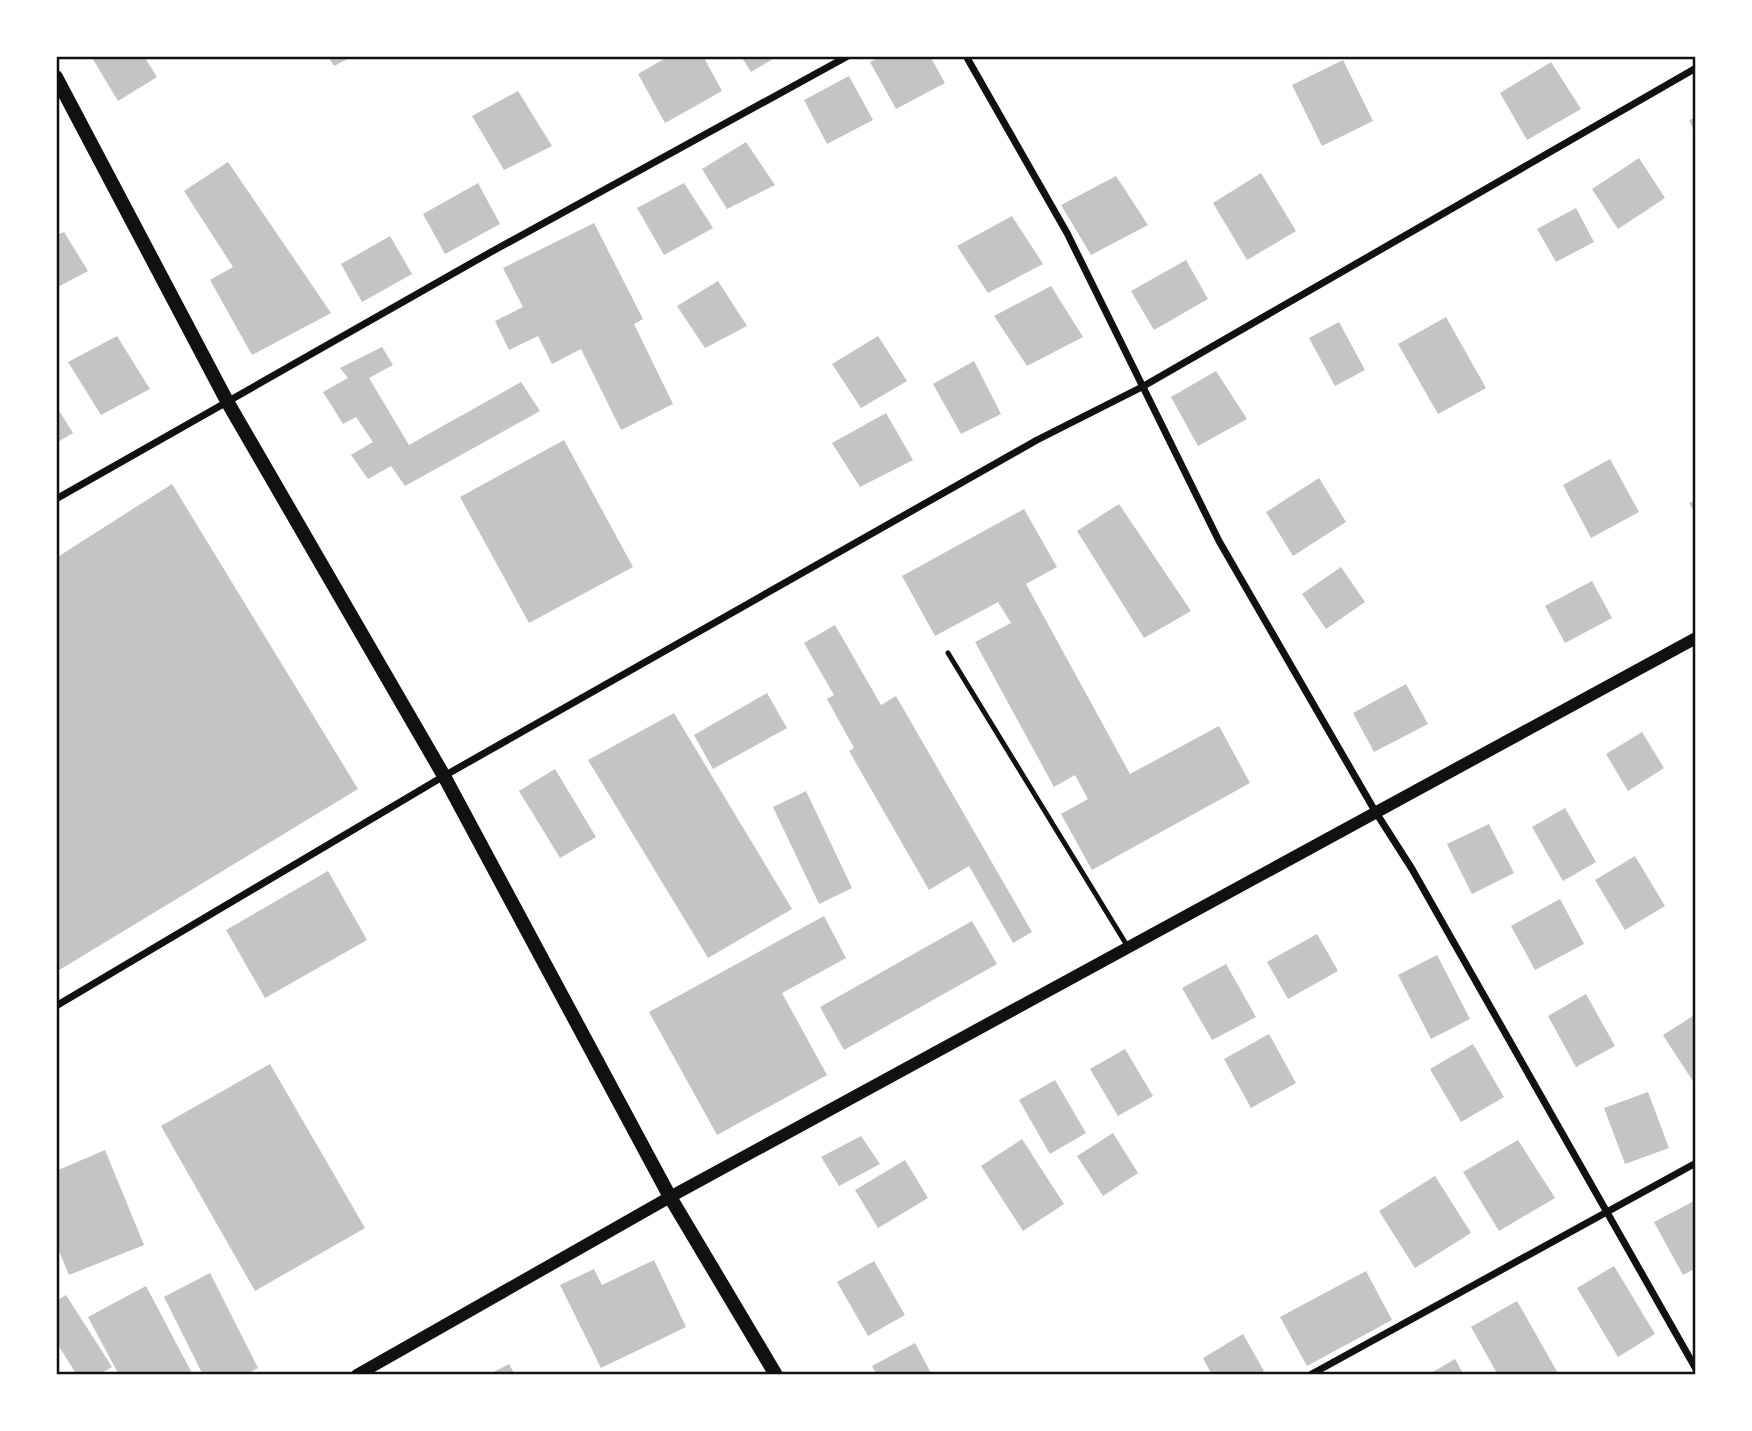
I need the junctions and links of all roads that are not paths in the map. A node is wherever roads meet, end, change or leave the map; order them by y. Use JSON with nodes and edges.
{"nodes":[{"id":1,"x":848,"y":56,"type":"edge"},
{"id":2,"x":966,"y":56,"type":"edge"},
{"id":3,"x":1696,"y":68,"type":"edge"},
{"id":4,"x":56,"y":77,"type":"edge"},
{"id":5,"x":1142,"y":387,"type":"junction"},
{"id":6,"x":228,"y":403,"type":"junction"},
{"id":7,"x":56,"y":499,"type":"edge"},
{"id":8,"x":1696,"y":638,"type":"edge"},
{"id":9,"x":948,"y":653,"type":"dead end"},
{"id":10,"x":444,"y":776,"type":"junction"},
{"id":11,"x":1375,"y":811,"type":"junction"},
{"id":12,"x":1128,"y":947,"type":"junction"},
{"id":13,"x":56,"y":1006,"type":"edge"},
{"id":14,"x":1696,"y":1163,"type":"edge"},
{"id":15,"x":670,"y":1197,"type":"junction"},
{"id":16,"x":1606,"y":1215,"type":"junction"},
{"id":17,"x":1696,"y":1369,"type":"edge"},
{"id":18,"x":357,"y":1375,"type":"edge"},
{"id":19,"x":776,"y":1375,"type":"edge"},
{"id":20,"x":1310,"y":1375,"type":"edge"}],
"edges":[{"from":1,"to":6,"type":"street"},
{"from":2,"to":5,"type":"street"},
{"from":3,"to":5,"type":"street"},
{"from":4,"to":6,"type":"main road"},
{"from":5,"to":10,"type":"street"},
{"from":5,"to":11,"type":"street"},
{"from":6,"to":7,"type":"street"},
{"from":6,"to":10,"type":"main road"},
{"from":8,"to":11,"type":"street"},
{"from":9,"to":12,"type":"lane"},
{"from":10,"to":13,"type":"street"},
{"from":10,"to":15,"type":"main road"},
{"from":11,"to":12,"type":"street"},
{"from":11,"to":16,"type":"street"},
{"from":12,"to":15,"type":"street"},
{"from":14,"to":16,"type":"street"},
{"from":15,"to":18,"type":"street"},
{"from":15,"to":19,"type":"main road"},
{"from":16,"to":17,"type":"street"},
{"from":16,"to":20,"type":"street"}]}
